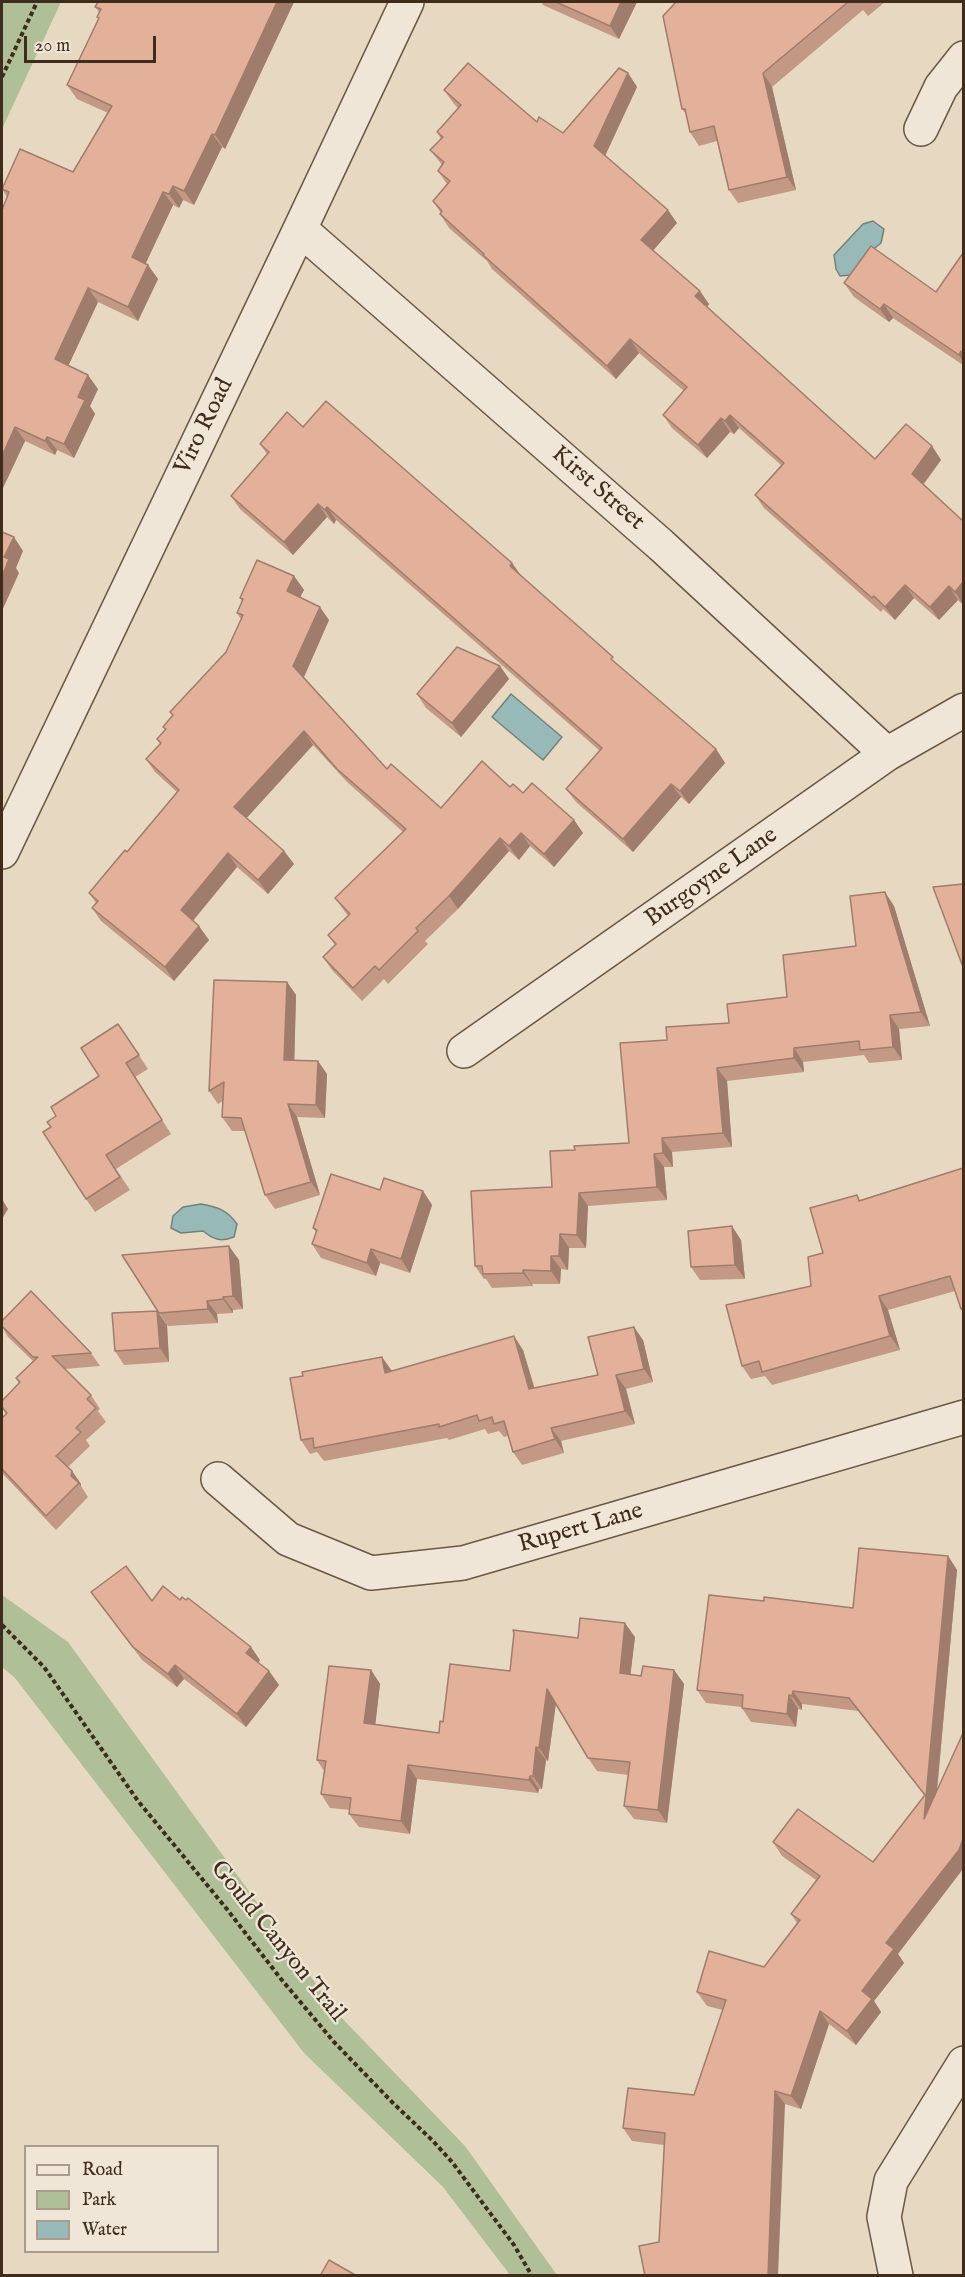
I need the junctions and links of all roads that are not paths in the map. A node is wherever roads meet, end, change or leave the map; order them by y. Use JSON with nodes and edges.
{"nodes":[{"id":1,"x":407,"y":2,"type":"edge"},
{"id":2,"x":963,"y":58,"type":"edge"},
{"id":3,"x":921,"y":129,"type":"dead end"},
{"id":4,"x":300,"y":230,"type":"junction"},
{"id":5,"x":963,"y":710,"type":"edge"},
{"id":6,"x":887,"y":754,"type":"junction"},
{"id":7,"x":2,"y":852,"type":"edge"},
{"id":8,"x":464,"y":1052,"type":"dead end"},
{"id":9,"x":963,"y":1417,"type":"edge"},
{"id":10,"x":218,"y":1479,"type":"dead end"},
{"id":11,"x":963,"y":2062,"type":"edge"},
{"id":12,"x":896,"y":2276,"type":"edge"}],
"edges":[{"from":1,"to":4,"type":"street","name":"Viro Road"},
{"from":2,"to":3,"type":"street"},
{"from":4,"to":6,"type":"street","name":"Kirst Street"},
{"from":4,"to":7,"type":"street","name":"Viro Road"},
{"from":5,"to":6,"type":"street","name":"Burgoyne Lane"},
{"from":6,"to":8,"type":"street","name":"Burgoyne Lane"},
{"from":9,"to":10,"type":"street","name":"Rupert Lane"},
{"from":11,"to":12,"type":"street"}]}
